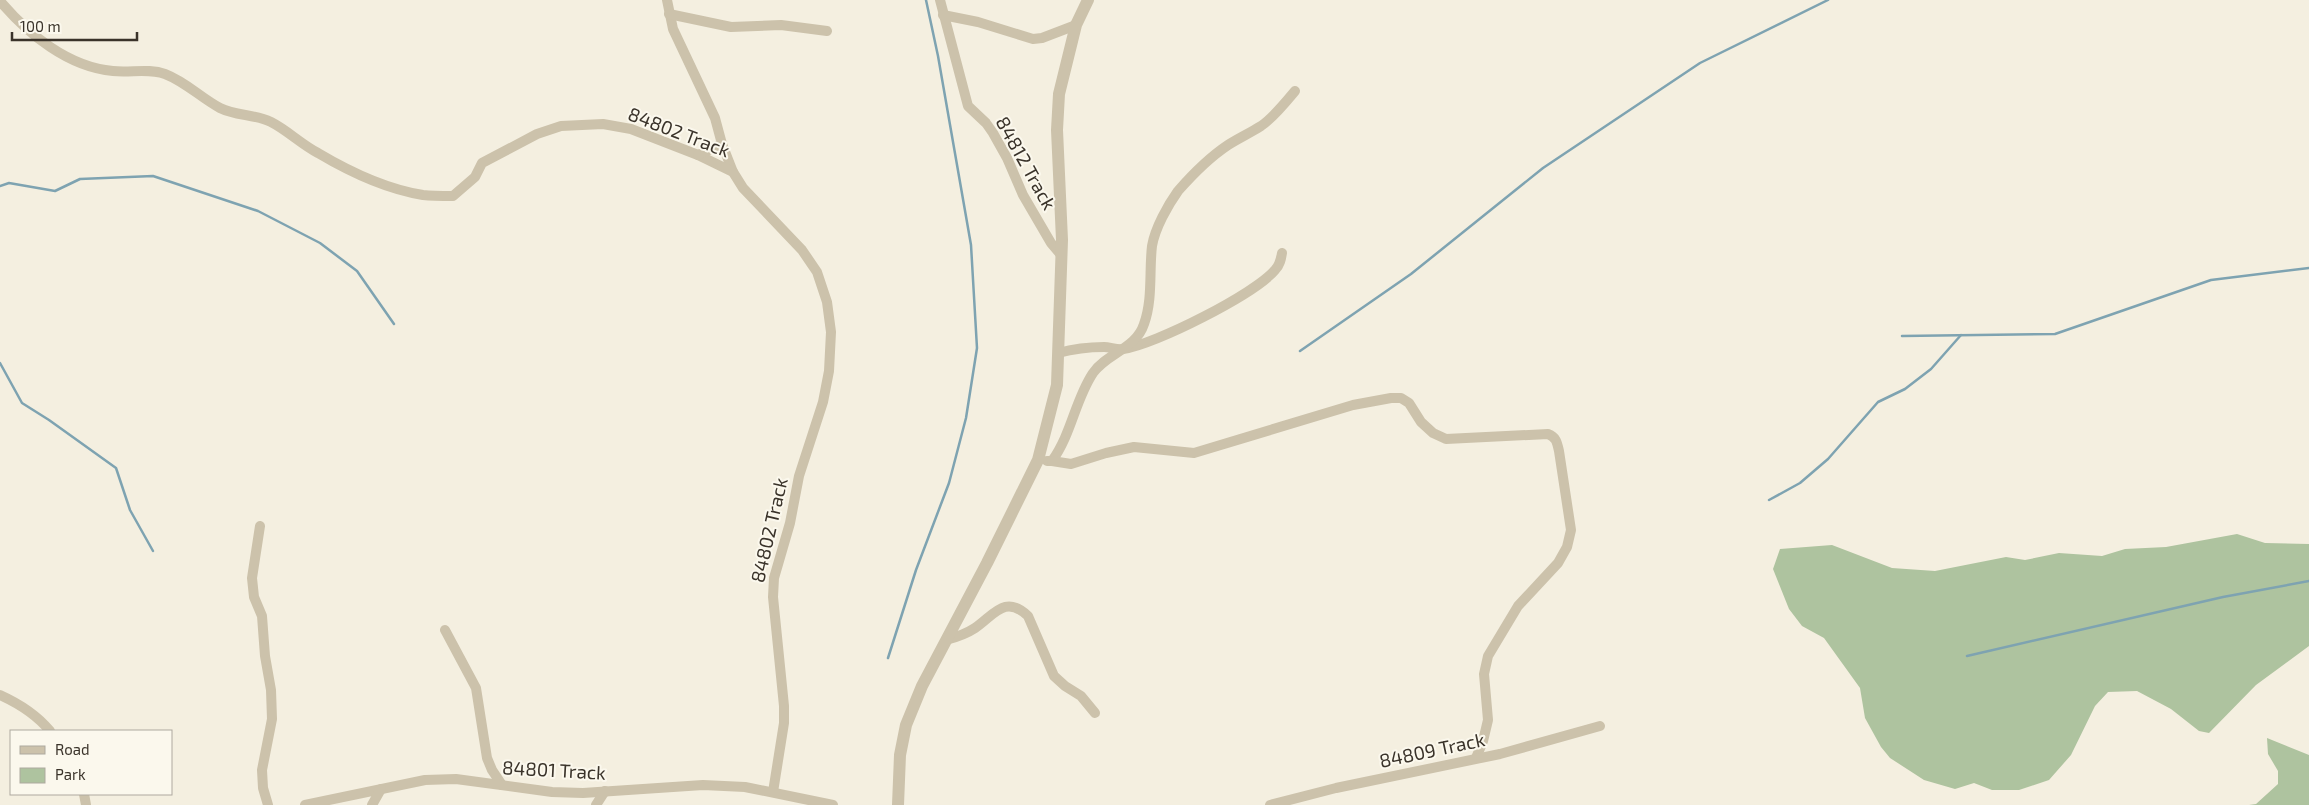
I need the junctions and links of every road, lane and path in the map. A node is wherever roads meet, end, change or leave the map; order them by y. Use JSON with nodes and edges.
{"nodes":[{"id":1,"x":668,"y":0,"type":"edge"},
{"id":2,"x":940,"y":0,"type":"edge"},
{"id":3,"x":1088,"y":0,"type":"edge"},
{"id":4,"x":0,"y":1,"type":"edge"},
{"id":5,"x":669,"y":14,"type":"junction"},
{"id":6,"x":943,"y":15,"type":"junction"},
{"id":7,"x":1076,"y":25,"type":"junction"},
{"id":8,"x":827,"y":31,"type":"dead end"},
{"id":9,"x":1295,"y":91,"type":"dead end"},
{"id":10,"x":722,"y":144,"type":"junction"},
{"id":11,"x":698,"y":155,"type":"junction"},
{"id":12,"x":733,"y":172,"type":"junction"},
{"id":13,"x":1282,"y":253,"type":"dead end"},
{"id":14,"x":1062,"y":256,"type":"junction"},
{"id":15,"x":1122,"y":349,"type":"junction"},
{"id":16,"x":1058,"y":353,"type":"junction"},
{"id":17,"x":1038,"y":460,"type":"junction"},
{"id":18,"x":1052,"y":461,"type":"junction"},
{"id":19,"x":260,"y":526,"type":"dead end"},
{"id":20,"x":445,"y":630,"type":"dead end"},
{"id":21,"x":946,"y":640,"type":"junction"},
{"id":22,"x":0,"y":694,"type":"edge"},
{"id":23,"x":1095,"y":713,"type":"dead end"},
{"id":24,"x":1600,"y":726,"type":"dead end"},
{"id":25,"x":49,"y":730,"type":"edge"},
{"id":26,"x":1476,"y":758,"type":"junction"},
{"id":27,"x":502,"y":785,"type":"junction"},
{"id":28,"x":381,"y":789,"type":"junction"},
{"id":29,"x":605,"y":791,"type":"junction"},
{"id":30,"x":773,"y":792,"type":"junction"},
{"id":31,"x":268,"y":805,"type":"edge"},
{"id":32,"x":305,"y":805,"type":"edge"},
{"id":33,"x":372,"y":805,"type":"edge"},
{"id":34,"x":596,"y":805,"type":"edge"},
{"id":35,"x":833,"y":805,"type":"edge"},
{"id":36,"x":898,"y":805,"type":"edge"},
{"id":37,"x":1270,"y":805,"type":"edge"}],
"edges":[{"from":1,"to":5,"type":"street"},
{"from":2,"to":6,"type":"street","name":"84812 Track"},
{"from":3,"to":7,"type":"street"},
{"from":4,"to":11,"type":"street","name":"84802 Track"},
{"from":5,"to":8,"type":"street"},
{"from":5,"to":10,"type":"street"},
{"from":6,"to":7,"type":"street"},
{"from":6,"to":14,"type":"street","name":"84812 Track"},
{"from":7,"to":14,"type":"street"},
{"from":9,"to":15,"type":"street"},
{"from":10,"to":11,"type":"street"},
{"from":10,"to":12,"type":"street"},
{"from":11,"to":12,"type":"street","name":"84802 Track"},
{"from":12,"to":30,"type":"street","name":"84802 Track"},
{"from":13,"to":15,"type":"street"},
{"from":14,"to":16,"type":"street"},
{"from":15,"to":16,"type":"street"},
{"from":15,"to":18,"type":"street"},
{"from":16,"to":17,"type":"street"},
{"from":17,"to":18,"type":"street"},
{"from":17,"to":21,"type":"street"},
{"from":18,"to":26,"type":"street"},
{"from":19,"to":31,"type":"street"},
{"from":20,"to":27,"type":"street"},
{"from":21,"to":23,"type":"street"},
{"from":21,"to":36,"type":"street"},
{"from":22,"to":25,"type":"street"},
{"from":24,"to":26,"type":"street","name":"84809 Track"},
{"from":26,"to":37,"type":"street","name":"84809 Track"},
{"from":27,"to":28,"type":"street","name":"84801 Track"},
{"from":27,"to":29,"type":"street","name":"84801 Track"},
{"from":28,"to":32,"type":"street","name":"84801 Track"},
{"from":28,"to":33,"type":"street"},
{"from":29,"to":30,"type":"street","name":"84801 Track"},
{"from":29,"to":34,"type":"street"},
{"from":30,"to":35,"type":"street","name":"84801 Track"}]}
